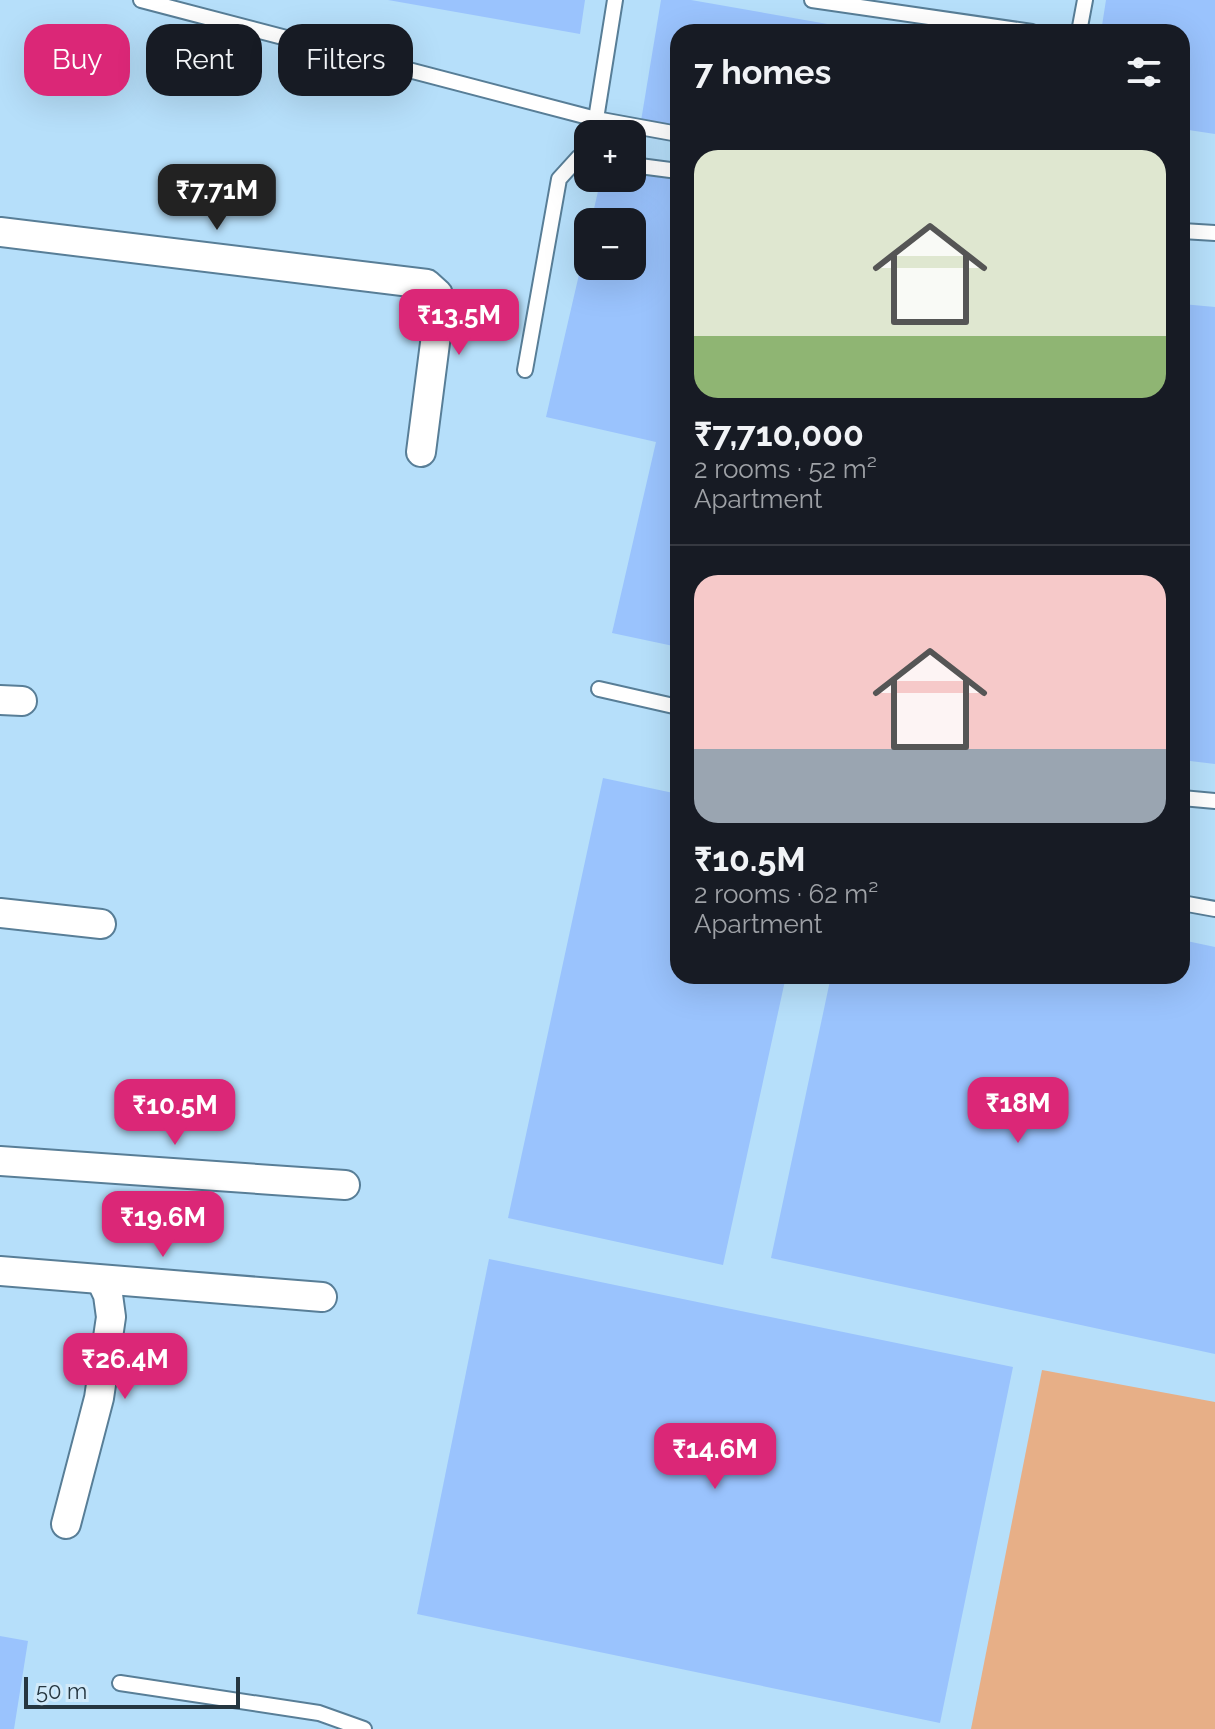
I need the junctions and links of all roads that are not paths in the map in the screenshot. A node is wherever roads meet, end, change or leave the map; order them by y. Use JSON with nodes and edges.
{"nodes":[{"id":1,"x":141,"y":0,"type":"edge"},
{"id":2,"x":615,"y":0,"type":"edge"},
{"id":3,"x":812,"y":0,"type":"edge"},
{"id":4,"x":1085,"y":0,"type":"edge"},
{"id":5,"x":977,"y":24,"type":"edge"},
{"id":6,"x":1080,"y":24,"type":"edge"},
{"id":7,"x":596,"y":119,"type":"junction"},
{"id":8,"x":670,"y":133,"type":"edge"},
{"id":9,"x":574,"y":162,"type":"edge"},
{"id":10,"x":646,"y":167,"type":"edge"},
{"id":11,"x":670,"y":170,"type":"edge"},
{"id":12,"x":1190,"y":231,"type":"edge"},
{"id":13,"x":0,"y":232,"type":"edge"},
{"id":14,"x":1215,"y":233,"type":"edge"},
{"id":15,"x":525,"y":370,"type":"dead end"},
{"id":16,"x":421,"y":452,"type":"dead end"},
{"id":17,"x":599,"y":689,"type":"dead end"},
{"id":18,"x":670,"y":705,"type":"edge"},
{"id":19,"x":1190,"y":799,"type":"edge"},
{"id":20,"x":1215,"y":801,"type":"edge"},
{"id":21,"x":1190,"y":904,"type":"edge"},
{"id":22,"x":1215,"y":909,"type":"edge"},
{"id":23,"x":0,"y":913,"type":"edge"},
{"id":24,"x":101,"y":924,"type":"dead end"},
{"id":25,"x":0,"y":1161,"type":"edge"},
{"id":26,"x":345,"y":1185,"type":"dead end"},
{"id":27,"x":0,"y":1271,"type":"edge"},
{"id":28,"x":101,"y":1280,"type":"junction"},
{"id":29,"x":322,"y":1297,"type":"dead end"},
{"id":30,"x":66,"y":1524,"type":"dead end"},
{"id":31,"x":120,"y":1683,"type":"dead end"},
{"id":32,"x":364,"y":1729,"type":"edge"}],
"edges":[{"from":1,"to":7,"type":"lane"},
{"from":2,"to":7,"type":"lane"},
{"from":3,"to":5,"type":"lane"},
{"from":4,"to":6,"type":"lane"},
{"from":7,"to":8,"type":"lane"},
{"from":9,"to":15,"type":"lane"},
{"from":10,"to":11,"type":"lane"},
{"from":12,"to":14,"type":"lane"},
{"from":13,"to":16,"type":"street"},
{"from":17,"to":18,"type":"lane"},
{"from":19,"to":20,"type":"lane"},
{"from":21,"to":22,"type":"lane"},
{"from":23,"to":24,"type":"street"},
{"from":25,"to":26,"type":"street"},
{"from":27,"to":28,"type":"street"},
{"from":28,"to":29,"type":"street"},
{"from":28,"to":30,"type":"street"},
{"from":31,"to":32,"type":"lane"}]}
